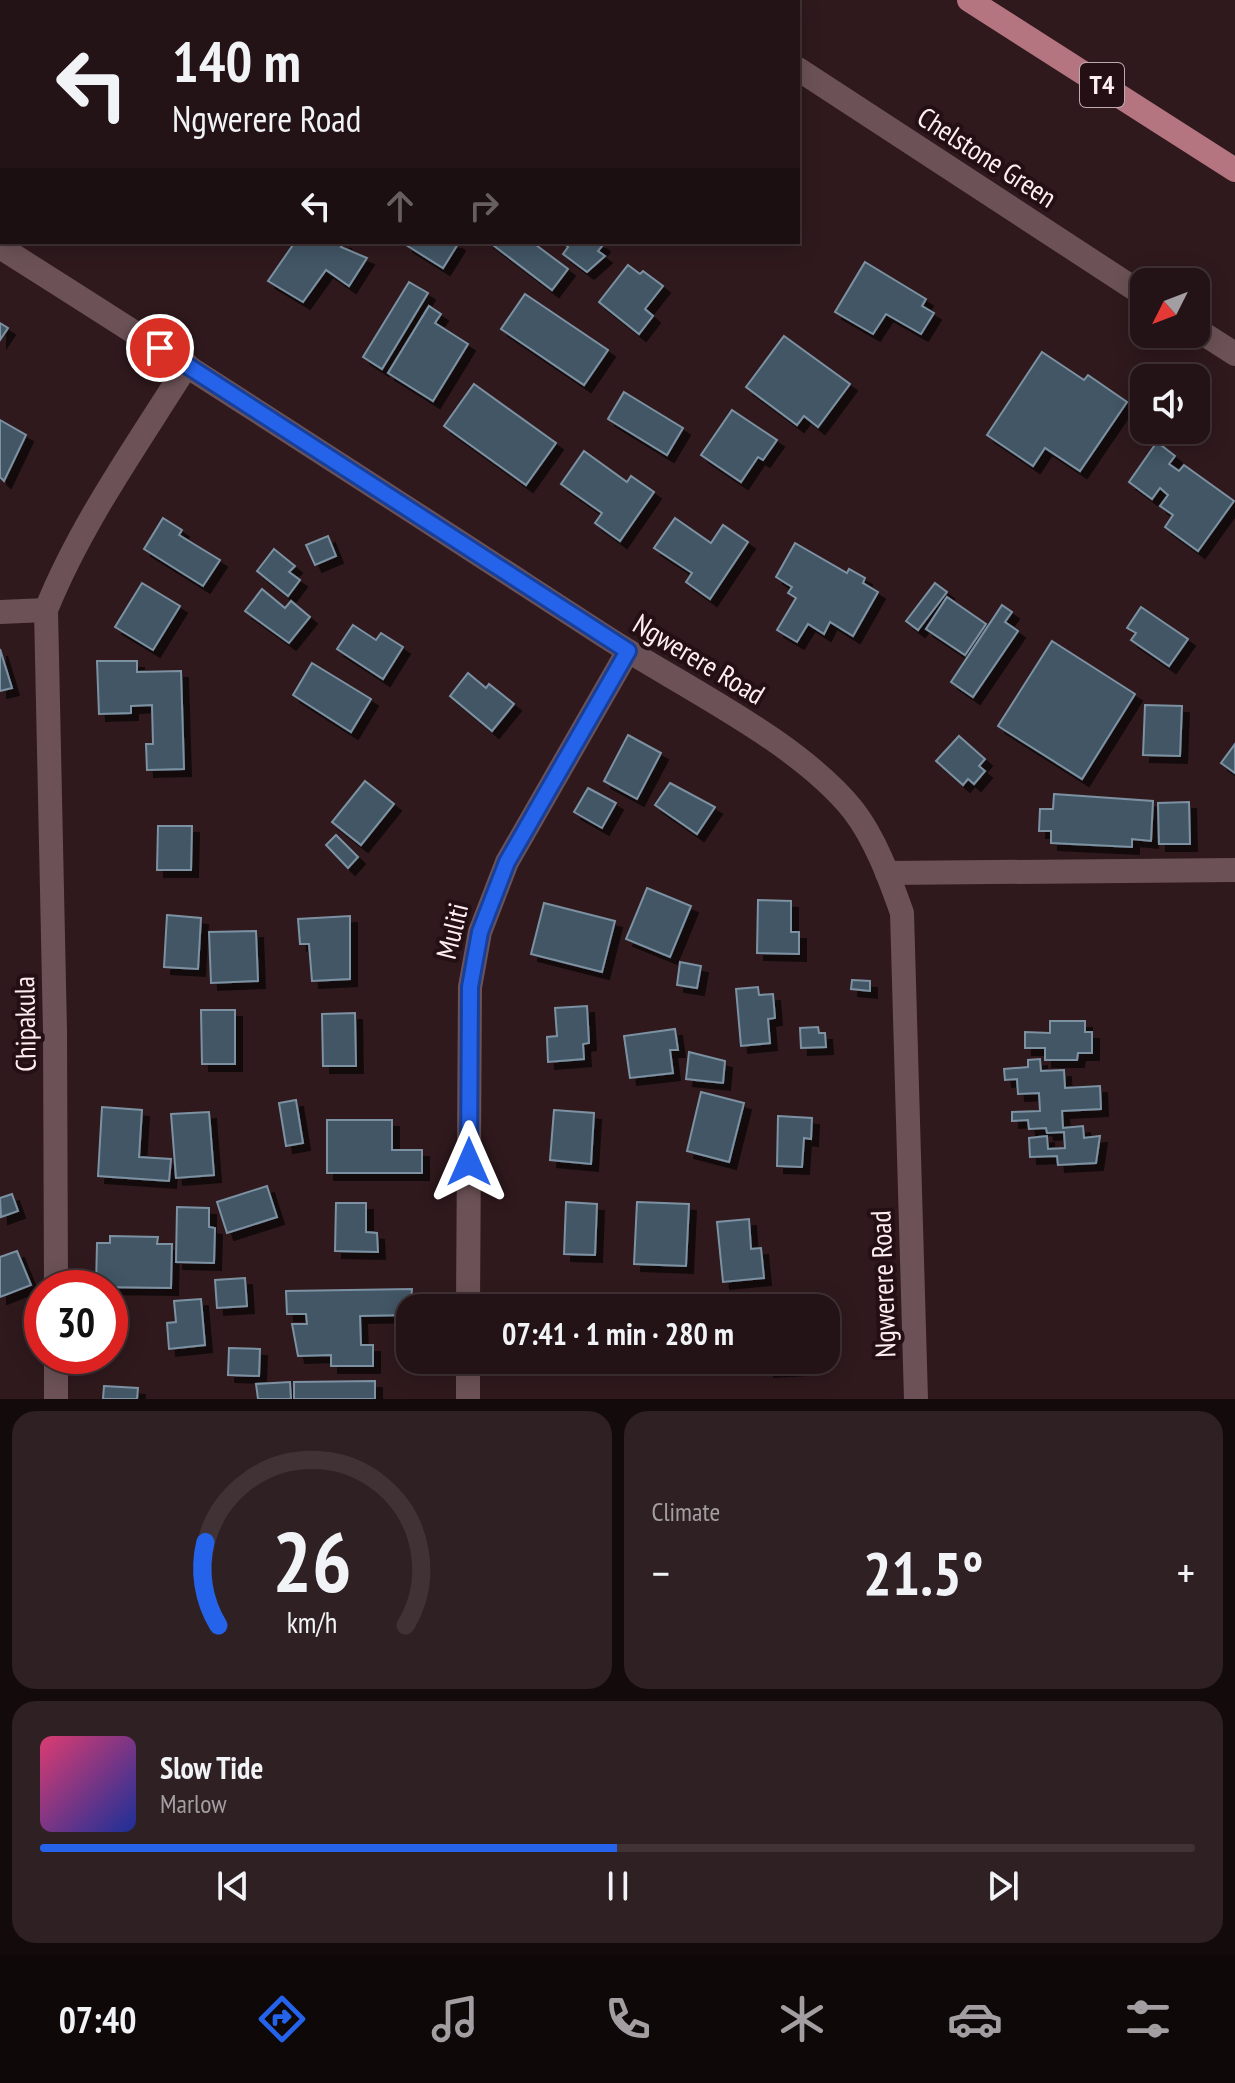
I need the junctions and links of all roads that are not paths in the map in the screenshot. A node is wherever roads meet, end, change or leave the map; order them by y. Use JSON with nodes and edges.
{"nodes":[{"id":1,"x":969,"y":0,"type":"edge"},
{"id":2,"x":800,"y":70,"type":"edge"},
{"id":3,"x":1235,"y":170,"type":"edge"},
{"id":4,"x":0,"y":247,"type":"edge"},
{"id":5,"x":1130,"y":286,"type":"edge"},
{"id":6,"x":1210,"y":338,"type":"edge"},
{"id":7,"x":1235,"y":354,"type":"edge"},
{"id":8,"x":187,"y":365,"type":"junction"},
{"id":9,"x":46,"y":610,"type":"junction"},
{"id":10,"x":0,"y":612,"type":"edge"},
{"id":11,"x":628,"y":651,"type":"junction"},
{"id":12,"x":1235,"y":870,"type":"edge"},
{"id":13,"x":887,"y":873,"type":"junction"},
{"id":14,"x":56,"y":1270,"type":"edge"},
{"id":15,"x":468,"y":1294,"type":"edge"},
{"id":16,"x":56,"y":1374,"type":"edge"},
{"id":17,"x":468,"y":1374,"type":"edge"},
{"id":18,"x":56,"y":1399,"type":"edge"},
{"id":19,"x":468,"y":1399,"type":"edge"},
{"id":20,"x":916,"y":1399,"type":"edge"}],
"edges":[{"from":1,"to":3,"type":"main road","number":"T4"},
{"from":2,"to":5,"type":"street","name":"Chelstone Green"},
{"from":4,"to":8,"type":"street","name":"Ngwerere Road"},
{"from":6,"to":7,"type":"street"},
{"from":8,"to":9,"type":"street","name":"Chipakula"},
{"from":8,"to":11,"type":"street","name":"Ngwerere Road"},
{"from":9,"to":10,"type":"street"},
{"from":9,"to":14,"type":"street","name":"Chipakula"},
{"from":11,"to":13,"type":"street","name":"Ngwerere Road"},
{"from":11,"to":15,"type":"street","name":"Muliti"},
{"from":12,"to":13,"type":"street"},
{"from":13,"to":20,"type":"street","name":"Ngwerere Road"},
{"from":16,"to":18,"type":"street"},
{"from":17,"to":19,"type":"street"}]}
